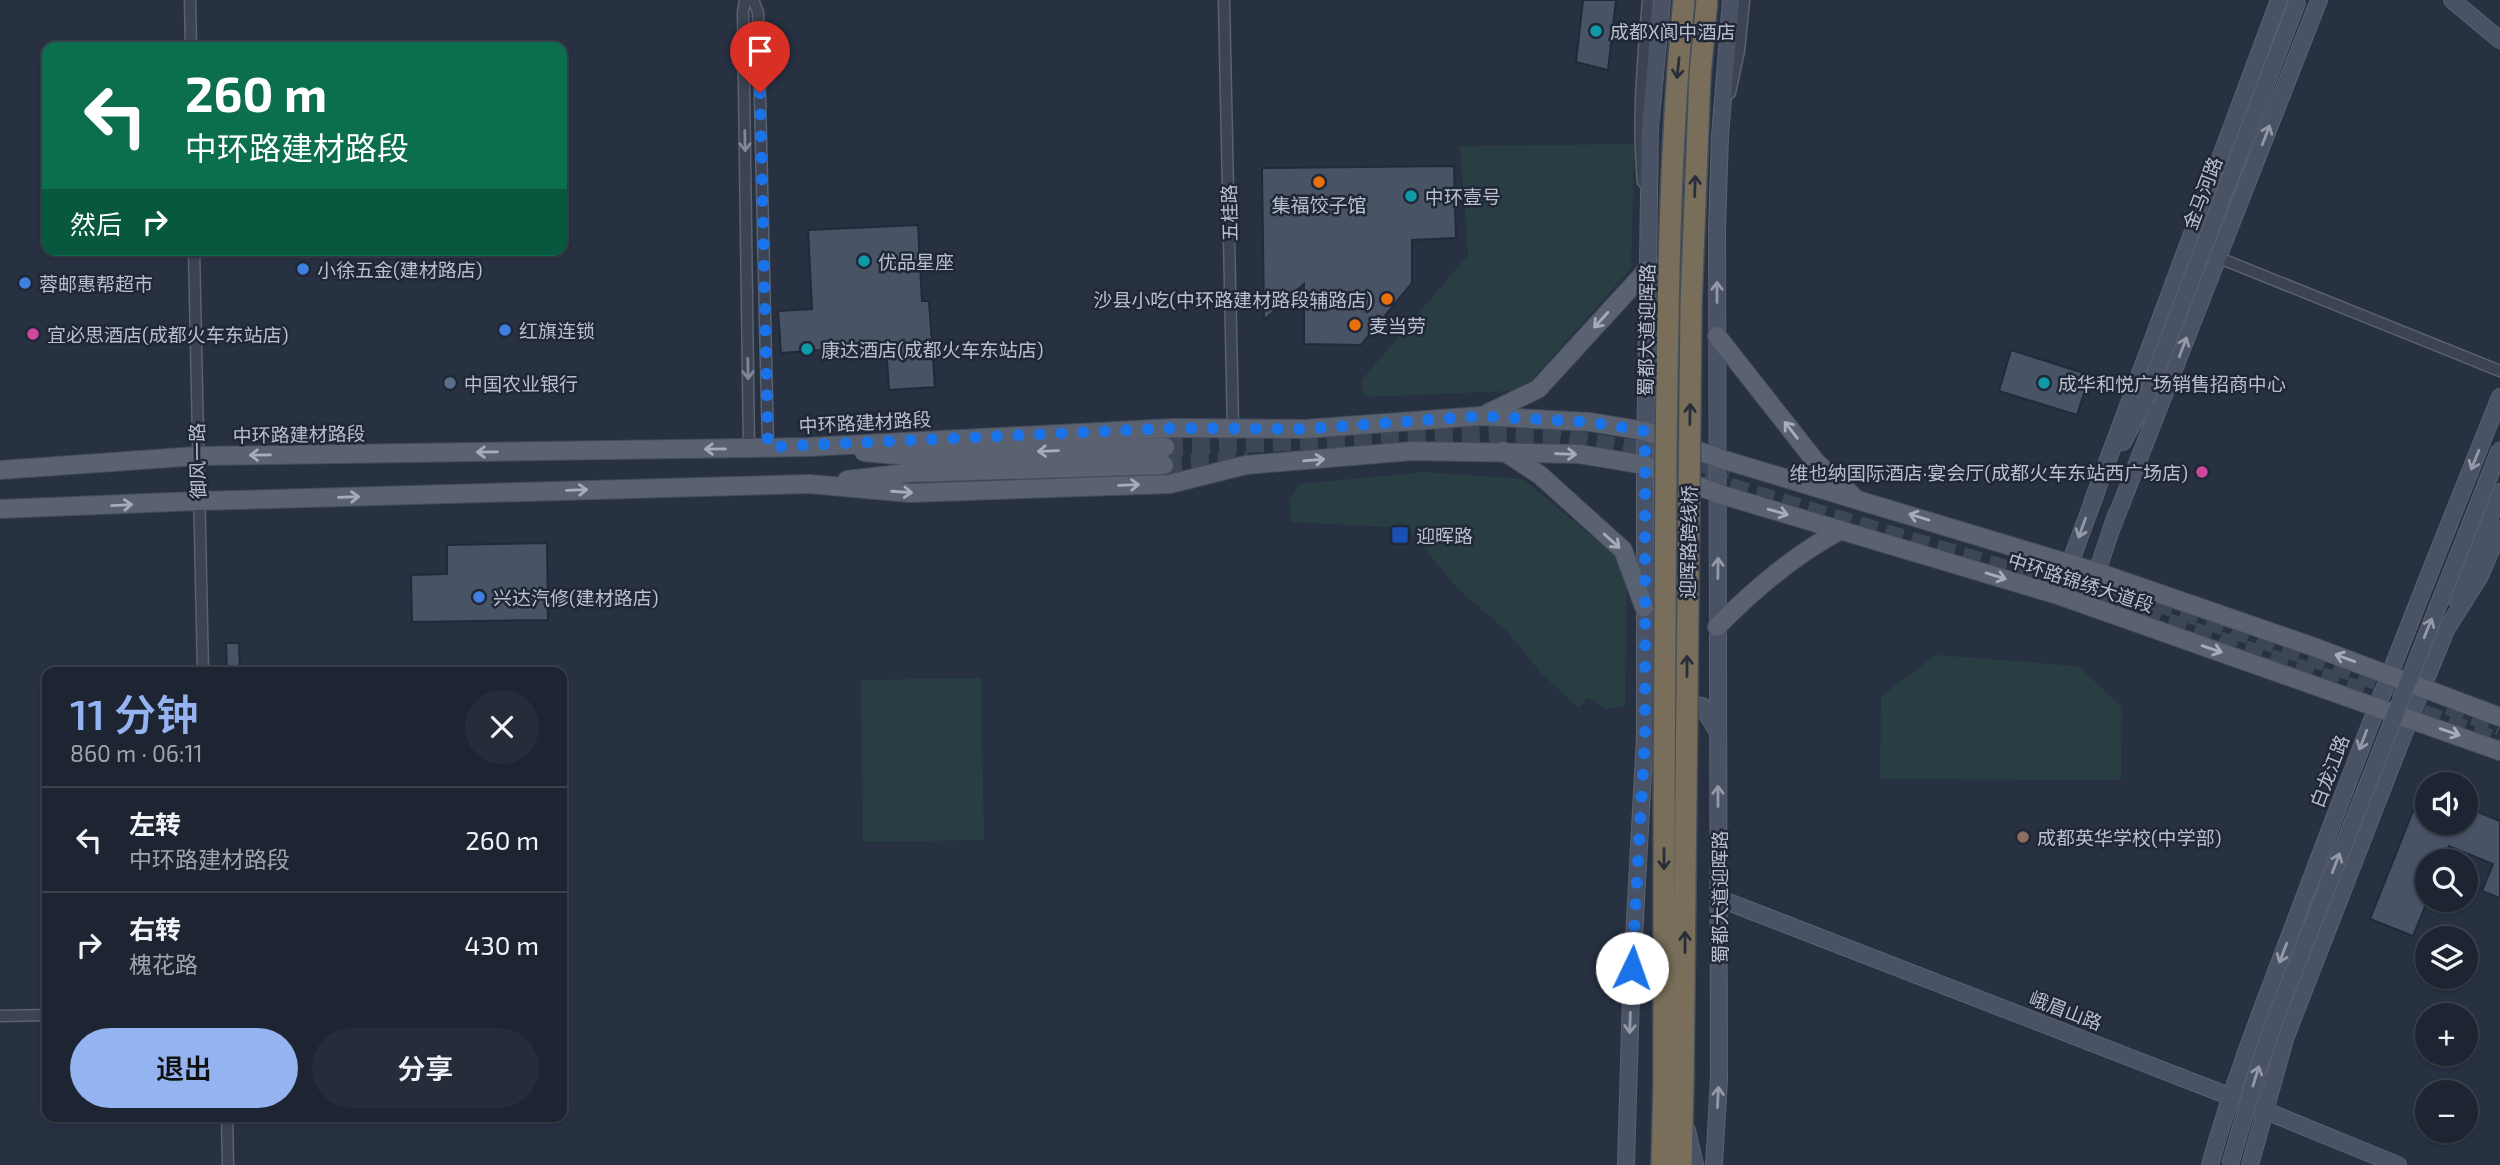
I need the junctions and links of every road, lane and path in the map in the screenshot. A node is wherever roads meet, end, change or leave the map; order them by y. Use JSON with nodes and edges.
{"nodes":[{"id":1,"x":190,"y":0,"type":"edge"},
{"id":2,"x":745,"y":0,"type":"edge"},
{"id":3,"x":753,"y":0,"type":"edge"},
{"id":4,"x":1224,"y":0,"type":"edge"},
{"id":5,"x":1648,"y":0,"type":"edge"},
{"id":6,"x":1662,"y":0,"type":"edge"},
{"id":7,"x":1684,"y":0,"type":"edge"},
{"id":8,"x":1707,"y":0,"type":"edge"},
{"id":9,"x":1731,"y":0,"type":"edge"},
{"id":10,"x":1744,"y":0,"type":"edge"},
{"id":11,"x":2279,"y":0,"type":"edge"},
{"id":12,"x":2298,"y":0,"type":"edge"},
{"id":13,"x":2319,"y":0,"type":"edge"},
{"id":14,"x":2452,"y":0,"type":"edge"},
{"id":15,"x":2500,"y":40,"type":"edge"},
{"id":16,"x":191,"y":42,"type":"edge"},
{"id":17,"x":1720,"y":136,"type":"junction"},
{"id":18,"x":1647,"y":226,"type":"junction"},
{"id":19,"x":1717,"y":228,"type":"junction"},
{"id":20,"x":2188,"y":246,"type":"junction"},
{"id":21,"x":194,"y":256,"type":"edge"},
{"id":22,"x":2218,"y":258,"type":"junction"},
{"id":23,"x":1647,"y":270,"type":"junction"},
{"id":24,"x":1717,"y":336,"type":"junction"},
{"id":25,"x":2500,"y":371,"type":"edge"},
{"id":26,"x":2500,"y":397,"type":"edge"},
{"id":27,"x":2145,"y":401,"type":"junction"},
{"id":28,"x":1480,"y":416,"type":"junction"},
{"id":29,"x":1233,"y":427,"type":"junction"},
{"id":30,"x":1645,"y":431,"type":"junction"},
{"id":31,"x":768,"y":447,"type":"junction"},
{"id":32,"x":808,"y":447,"type":"junction"},
{"id":33,"x":750,"y":448,"type":"junction"},
{"id":34,"x":2500,"y":449,"type":"edge"},
{"id":35,"x":1503,"y":452,"type":"junction"},
{"id":36,"x":197,"y":456,"type":"junction"},
{"id":37,"x":1718,"y":458,"type":"junction"},
{"id":38,"x":1645,"y":465,"type":"junction"},
{"id":39,"x":0,"y":468,"type":"edge"},
{"id":40,"x":809,"y":484,"type":"junction"},
{"id":41,"x":2500,"y":492,"type":"edge"},
{"id":42,"x":1719,"y":494,"type":"junction"},
{"id":43,"x":1855,"y":497,"type":"junction"},
{"id":44,"x":2092,"y":500,"type":"junction"},
{"id":45,"x":198,"y":501,"type":"junction"},
{"id":46,"x":0,"y":507,"type":"edge"},
{"id":47,"x":2113,"y":525,"type":"junction"},
{"id":48,"x":2500,"y":529,"type":"edge"},
{"id":49,"x":1841,"y":530,"type":"junction"},
{"id":50,"x":2070,"y":563,"type":"junction"},
{"id":51,"x":2097,"y":572,"type":"junction"},
{"id":52,"x":1644,"y":607,"type":"junction"},
{"id":53,"x":1717,"y":627,"type":"junction"},
{"id":54,"x":2446,"y":630,"type":"junction"},
{"id":55,"x":203,"y":667,"type":"edge"},
{"id":56,"x":2389,"y":674,"type":"junction"},
{"id":57,"x":2423,"y":686,"type":"junction"},
{"id":58,"x":2376,"y":707,"type":"junction"},
{"id":59,"x":2500,"y":717,"type":"edge"},
{"id":60,"x":2410,"y":718,"type":"junction"},
{"id":61,"x":1718,"y":735,"type":"junction"},
{"id":62,"x":1645,"y":736,"type":"junction"},
{"id":63,"x":2500,"y":751,"type":"edge"},
{"id":64,"x":1718,"y":898,"type":"junction"},
{"id":65,"x":42,"y":1015,"type":"edge"},
{"id":66,"x":0,"y":1016,"type":"edge"},
{"id":67,"x":1676,"y":1090,"type":"junction"},
{"id":68,"x":2229,"y":1096,"type":"junction"},
{"id":69,"x":2265,"y":1111,"type":"junction"},
{"id":70,"x":227,"y":1122,"type":"edge"},
{"id":71,"x":228,"y":1165,"type":"edge"},
{"id":72,"x":1626,"y":1165,"type":"edge"},
{"id":73,"x":1662,"y":1165,"type":"edge"},
{"id":74,"x":1681,"y":1165,"type":"edge"},
{"id":75,"x":1695,"y":1165,"type":"edge"},
{"id":76,"x":1714,"y":1165,"type":"edge"},
{"id":77,"x":2210,"y":1165,"type":"edge"},
{"id":78,"x":2230,"y":1165,"type":"edge"},
{"id":79,"x":2250,"y":1165,"type":"edge"},
{"id":80,"x":2398,"y":1165,"type":"edge"}],
"edges":[{"from":1,"to":16,"type":"street"},
{"from":2,"to":33,"type":"street","one_way":true},
{"from":3,"to":31,"type":"street"},
{"from":4,"to":29,"type":"street","name":"五桂路"},
{"from":5,"to":18,"type":"street"},
{"from":6,"to":18,"type":"street","name":"蜀都大道迎晖路"},
{"from":7,"to":67,"type":"highway","name":"迎晖路跨线桥","one_way":true,"bridge":true},
{"from":67,"to":8,"type":"highway","name":"迎晖路跨线桥","one_way":true,"bridge":true},
{"from":9,"to":17,"type":"street","name":"蜀都大道迎晖路"},
{"from":10,"to":17,"type":"street"},
{"from":11,"to":20,"type":"street"},
{"from":12,"to":27,"type":"street","name":"金马河路","bridge":true},
{"from":22,"to":13,"type":"street","one_way":true},
{"from":14,"to":15,"type":"street"},
{"from":17,"to":19,"type":"street","name":"蜀都大道迎晖路"},
{"from":18,"to":19,"type":"street"},
{"from":18,"to":23,"type":"street","name":"蜀都大道迎晖路"},
{"from":24,"to":19,"type":"street","name":"蜀都大道迎晖路","one_way":true},
{"from":20,"to":22,"type":"street"},
{"from":20,"to":44,"type":"street"},
{"from":21,"to":36,"type":"street","name":"御风一路"},
{"from":22,"to":25,"type":"street"},
{"from":47,"to":22,"type":"street","one_way":true},
{"from":23,"to":28,"type":"main road","one_way":true},
{"from":23,"to":30,"type":"street","name":"蜀都大道迎晖路"},
{"from":24,"to":37,"type":"street","name":"蜀都大道迎晖路"},
{"from":43,"to":24,"type":"main road","one_way":true},
{"from":26,"to":56,"type":"street","name":"白龙江路","one_way":true},
{"from":27,"to":44,"type":"street"},
{"from":27,"to":47,"type":"street"},
{"from":28,"to":29,"type":"main road","name":"中环路建材路段"},
{"from":28,"to":30,"type":"main road","name":"中环路建材路段"},
{"from":29,"to":32,"type":"main road","name":"中环路建材路段"},
{"from":30,"to":37,"type":"main road","name":"中环路锦绣大道段"},
{"from":30,"to":38,"type":"street","name":"蜀都大道迎晖路"},
{"from":31,"to":32,"type":"main road","name":"中环路建材路段"},
{"from":31,"to":33,"type":"main road","name":"中环路建材路段"},
{"from":40,"to":32,"type":"main road","one_way":true},
{"from":33,"to":36,"type":"main road","name":"中环路建材路段","one_way":true},
{"from":78,"to":34,"type":"street","one_way":true,"bridge":true},
{"from":35,"to":38,"type":"main road","one_way":true},
{"from":40,"to":35,"type":"main road","one_way":true},
{"from":35,"to":52,"type":"main road","one_way":true},
{"from":36,"to":39,"type":"main road","name":"中环路建材路段"},
{"from":36,"to":45,"type":"street","name":"御风一路"},
{"from":37,"to":42,"type":"street","name":"蜀都大道迎晖路"},
{"from":37,"to":43,"type":"main road","name":"中环路锦绣大道段"},
{"from":38,"to":42,"type":"main road","name":"中环路锦绣大道段"},
{"from":38,"to":52,"type":"street","name":"蜀都大道迎晖路"},
{"from":45,"to":40,"type":"main road","one_way":true},
{"from":41,"to":54,"type":"street"},
{"from":42,"to":49,"type":"main road","name":"中环路锦绣大道段","one_way":true},
{"from":53,"to":42,"type":"street","name":"蜀都大道迎晖路","one_way":true},
{"from":50,"to":43,"type":"main road","name":"中环路锦绣大道段","one_way":true},
{"from":44,"to":50,"type":"street","one_way":true},
{"from":46,"to":45,"type":"main road","one_way":true},
{"from":45,"to":55,"type":"street","name":"御风一路"},
{"from":47,"to":51,"type":"street"},
{"from":48,"to":54,"type":"street"},
{"from":49,"to":53,"type":"main road"},
{"from":49,"to":58,"type":"main road","name":"中环路锦绣大道段","one_way":true},
{"from":50,"to":51,"type":"main road","name":"中环路锦绣大道段"},
{"from":56,"to":51,"type":"main road","name":"中环路锦绣大道段","one_way":true},
{"from":52,"to":62,"type":"street","name":"蜀都大道迎晖路"},
{"from":53,"to":61,"type":"street","name":"蜀都大道迎晖路"},
{"from":54,"to":57,"type":"street"},
{"from":56,"to":57,"type":"main road","name":"中环路锦绣大道段"},
{"from":56,"to":58,"type":"street","name":"白龙江路"},
{"from":57,"to":59,"type":"main road","name":"中环路锦绣大道段"},
{"from":57,"to":60,"type":"street"},
{"from":58,"to":60,"type":"main road","name":"中环路锦绣大道段"},
{"from":58,"to":68,"type":"street","name":"白龙江路","one_way":true},
{"from":60,"to":63,"type":"main road","name":"中环路锦绣大道段","one_way":true},
{"from":60,"to":69,"type":"street"},
{"from":61,"to":62,"type":"street"},
{"from":64,"to":61,"type":"street","name":"蜀都大道迎晖路","one_way":true},
{"from":62,"to":72,"type":"street","name":"蜀都大道迎晖路","one_way":true},
{"from":64,"to":68,"type":"street","name":"峨眉山路"},
{"from":76,"to":64,"type":"street","name":"蜀都大道迎晖路","one_way":true},
{"from":65,"to":66,"type":"street"},
{"from":67,"to":73,"type":"highway"},
{"from":67,"to":74,"type":"highway"},
{"from":67,"to":75,"type":"street"},
{"from":68,"to":69,"type":"street","name":"峨眉山路"},
{"from":68,"to":77,"type":"street","name":"白龙江路"},
{"from":69,"to":79,"type":"street"},
{"from":69,"to":80,"type":"street","name":"峨眉山路"},
{"from":70,"to":71,"type":"street"}]}
